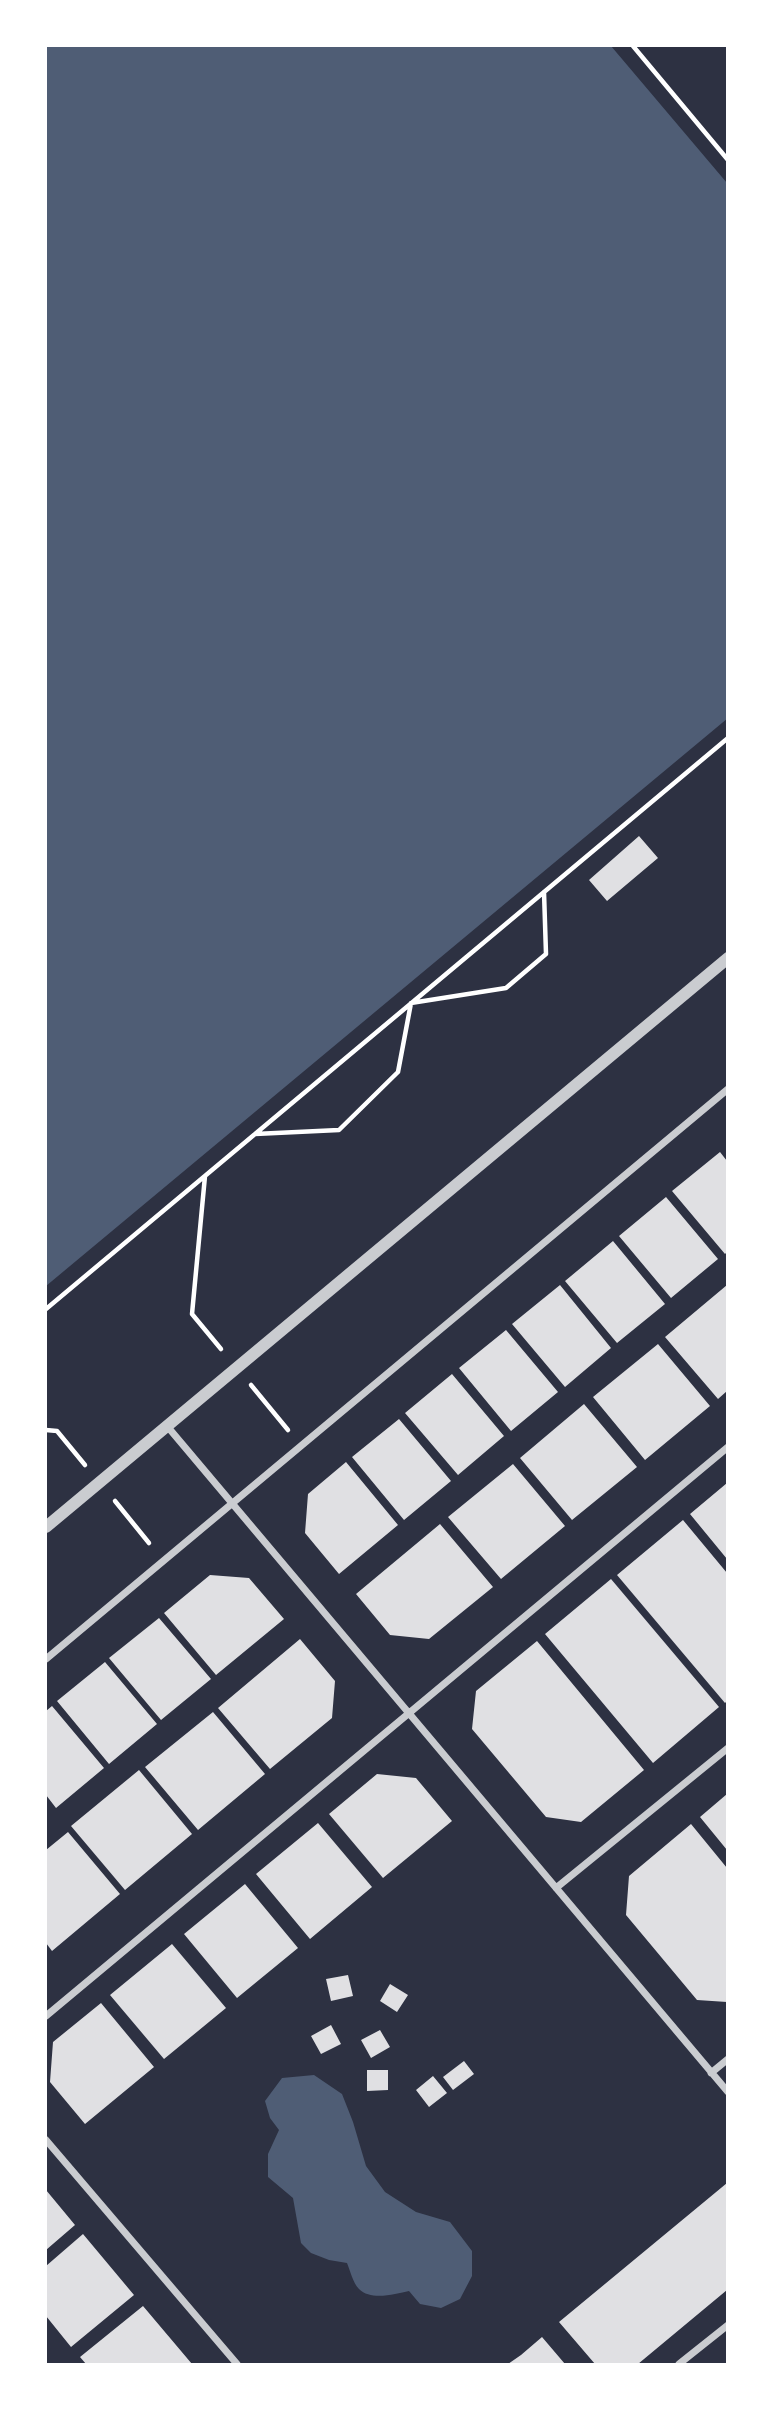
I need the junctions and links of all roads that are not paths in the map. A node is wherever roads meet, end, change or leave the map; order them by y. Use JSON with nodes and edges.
{"nodes":[{"id":1,"x":727,"y":958,"type":"edge"},
{"id":2,"x":727,"y":1089,"type":"edge"},
{"id":3,"x":167,"y":1426,"type":"junction"},
{"id":4,"x":727,"y":1447,"type":"edge"},
{"id":5,"x":232,"y":1503,"type":"junction"},
{"id":6,"x":46,"y":1527,"type":"edge"},
{"id":7,"x":46,"y":1659,"type":"edge"},
{"id":8,"x":408,"y":1713,"type":"junction"},
{"id":9,"x":727,"y":1748,"type":"edge"},
{"id":10,"x":556,"y":1888,"type":"junction"},
{"id":11,"x":46,"y":2016,"type":"edge"},
{"id":12,"x":727,"y":2059,"type":"edge"},
{"id":13,"x":711,"y":2073,"type":"junction"},
{"id":14,"x":727,"y":2092,"type":"edge"},
{"id":15,"x":46,"y":2140,"type":"edge"},
{"id":16,"x":727,"y":2325,"type":"edge"},
{"id":17,"x":237,"y":2364,"type":"edge"},
{"id":18,"x":679,"y":2364,"type":"edge"}],
"edges":[{"from":1,"to":3,"type":"street"},
{"from":2,"to":5,"type":"street"},
{"from":3,"to":5,"type":"street"},
{"from":3,"to":6,"type":"street"},
{"from":4,"to":8,"type":"street"},
{"from":5,"to":7,"type":"street"},
{"from":5,"to":8,"type":"street"},
{"from":8,"to":10,"type":"street"},
{"from":8,"to":11,"type":"street"},
{"from":9,"to":10,"type":"street"},
{"from":10,"to":13,"type":"street"},
{"from":12,"to":13,"type":"street"},
{"from":13,"to":14,"type":"street"},
{"from":15,"to":17,"type":"street"},
{"from":16,"to":18,"type":"street"}]}
